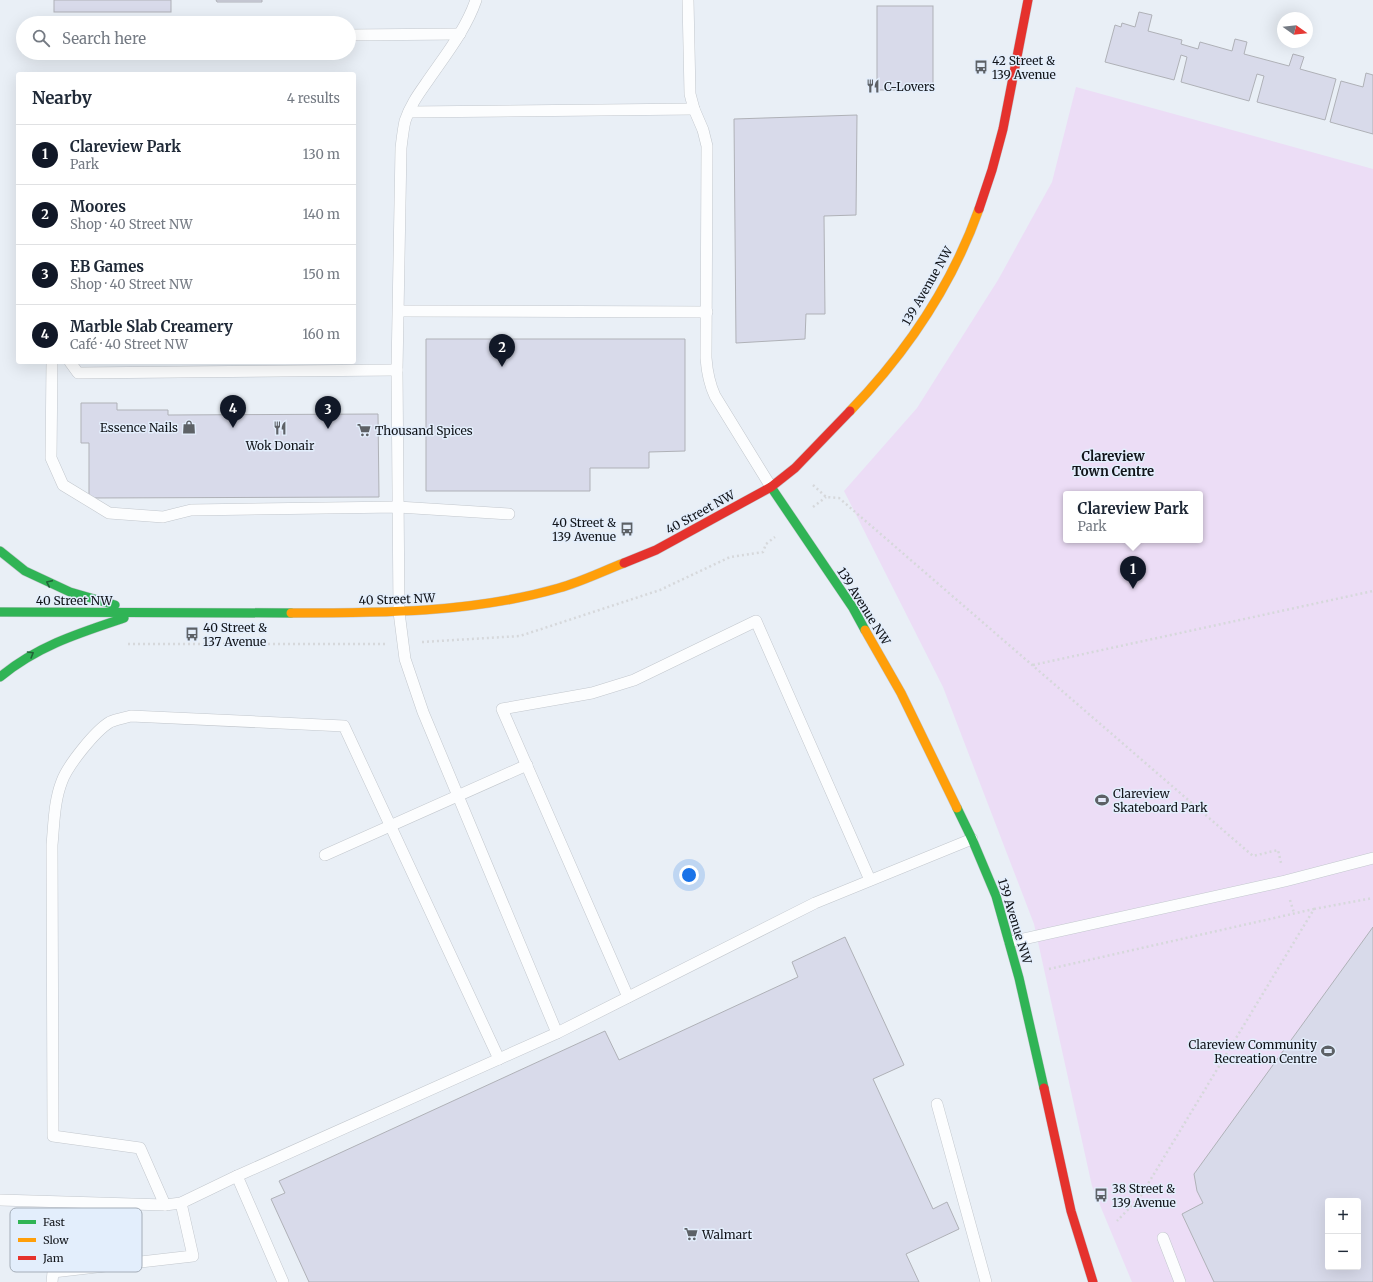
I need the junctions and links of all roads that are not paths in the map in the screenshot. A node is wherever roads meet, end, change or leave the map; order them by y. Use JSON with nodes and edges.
{"nodes":[{"id":1,"x":476,"y":0,"type":"edge"},
{"id":2,"x":688,"y":0,"type":"edge"},
{"id":3,"x":1028,"y":0,"type":"edge"},
{"id":4,"x":460,"y":34,"type":"junction"},
{"id":5,"x":356,"y":36,"type":"edge"},
{"id":6,"x":694,"y":109,"type":"junction"},
{"id":7,"x":409,"y":112,"type":"junction"},
{"id":8,"x":399,"y":312,"type":"junction"},
{"id":9,"x":706,"y":312,"type":"junction"},
{"id":10,"x":52,"y":364,"type":"edge"},
{"id":11,"x":71,"y":364,"type":"edge"},
{"id":12,"x":398,"y":370,"type":"junction"},
{"id":13,"x":770,"y":487,"type":"junction"},
{"id":14,"x":398,"y":507,"type":"junction"},
{"id":15,"x":509,"y":514,"type":"dead end"},
{"id":16,"x":0,"y":551,"type":"edge"},
{"id":17,"x":0,"y":612,"type":"edge"},
{"id":18,"x":139,"y":612,"type":"junction"},
{"id":19,"x":398,"y":612,"type":"junction"},
{"id":20,"x":0,"y":677,"type":"edge"},
{"id":21,"x":527,"y":765,"type":"junction"},
{"id":22,"x":458,"y":796,"type":"junction"},
{"id":23,"x":390,"y":826,"type":"junction"},
{"id":24,"x":972,"y":839,"type":"junction"},
{"id":25,"x":325,"y":855,"type":"dead end"},
{"id":26,"x":1373,"y":858,"type":"edge"},
{"id":27,"x":870,"y":880,"type":"junction"},
{"id":28,"x":1010,"y":942,"type":"junction"},
{"id":29,"x":628,"y":997,"type":"junction"},
{"id":30,"x":556,"y":1033,"type":"junction"},
{"id":31,"x":499,"y":1059,"type":"junction"},
{"id":32,"x":937,"y":1104,"type":"dead end"},
{"id":33,"x":237,"y":1176,"type":"junction"},
{"id":34,"x":0,"y":1200,"type":"edge"},
{"id":35,"x":181,"y":1203,"type":"junction"},
{"id":36,"x":165,"y":1205,"type":"junction"},
{"id":37,"x":1163,"y":1238,"type":"dead end"},
{"id":38,"x":142,"y":1262,"type":"edge"},
{"id":39,"x":53,"y":1272,"type":"edge"},
{"id":40,"x":52,"y":1282,"type":"edge"},
{"id":41,"x":283,"y":1282,"type":"edge"},
{"id":42,"x":986,"y":1282,"type":"edge"},
{"id":43,"x":1093,"y":1282,"type":"edge"},
{"id":44,"x":1180,"y":1282,"type":"edge"}],
"edges":[{"from":1,"to":4,"type":"lane"},
{"from":2,"to":6,"type":"lane"},
{"from":3,"to":13,"type":"street","name":"139 Avenue NW"},
{"from":4,"to":5,"type":"lane"},
{"from":4,"to":7,"type":"lane"},
{"from":6,"to":7,"type":"lane"},
{"from":6,"to":9,"type":"lane"},
{"from":7,"to":8,"type":"lane"},
{"from":8,"to":9,"type":"lane"},
{"from":8,"to":12,"type":"lane"},
{"from":9,"to":13,"type":"lane"},
{"from":10,"to":14,"type":"lane"},
{"from":11,"to":12,"type":"lane"},
{"from":12,"to":14,"type":"lane"},
{"from":13,"to":19,"type":"street","name":"40 Street NW"},
{"from":13,"to":24,"type":"street","name":"139 Avenue NW"},
{"from":14,"to":15,"type":"lane"},
{"from":14,"to":19,"type":"lane"},
{"from":18,"to":16,"type":"street","one_way":true},
{"from":17,"to":18,"type":"street","name":"40 Street NW"},
{"from":18,"to":19,"type":"street","name":"40 Street NW"},
{"from":20,"to":18,"type":"street","one_way":true},
{"from":19,"to":22,"type":"lane"},
{"from":21,"to":22,"type":"lane"},
{"from":21,"to":27,"type":"lane"},
{"from":21,"to":29,"type":"lane"},
{"from":22,"to":23,"type":"lane"},
{"from":22,"to":30,"type":"lane"},
{"from":23,"to":25,"type":"lane"},
{"from":23,"to":31,"type":"lane"},
{"from":23,"to":36,"type":"lane"},
{"from":24,"to":27,"type":"lane"},
{"from":24,"to":28,"type":"street","name":"139 Avenue NW"},
{"from":26,"to":28,"type":"lane"},
{"from":27,"to":29,"type":"lane"},
{"from":28,"to":43,"type":"street","name":"139 Avenue NW"},
{"from":29,"to":30,"type":"lane"},
{"from":30,"to":31,"type":"lane"},
{"from":31,"to":33,"type":"lane"},
{"from":32,"to":42,"type":"lane"},
{"from":33,"to":35,"type":"lane"},
{"from":33,"to":41,"type":"lane"},
{"from":34,"to":36,"type":"lane"},
{"from":35,"to":36,"type":"lane"},
{"from":35,"to":38,"type":"lane"},
{"from":37,"to":44,"type":"lane"},
{"from":39,"to":40,"type":"lane"}]}
